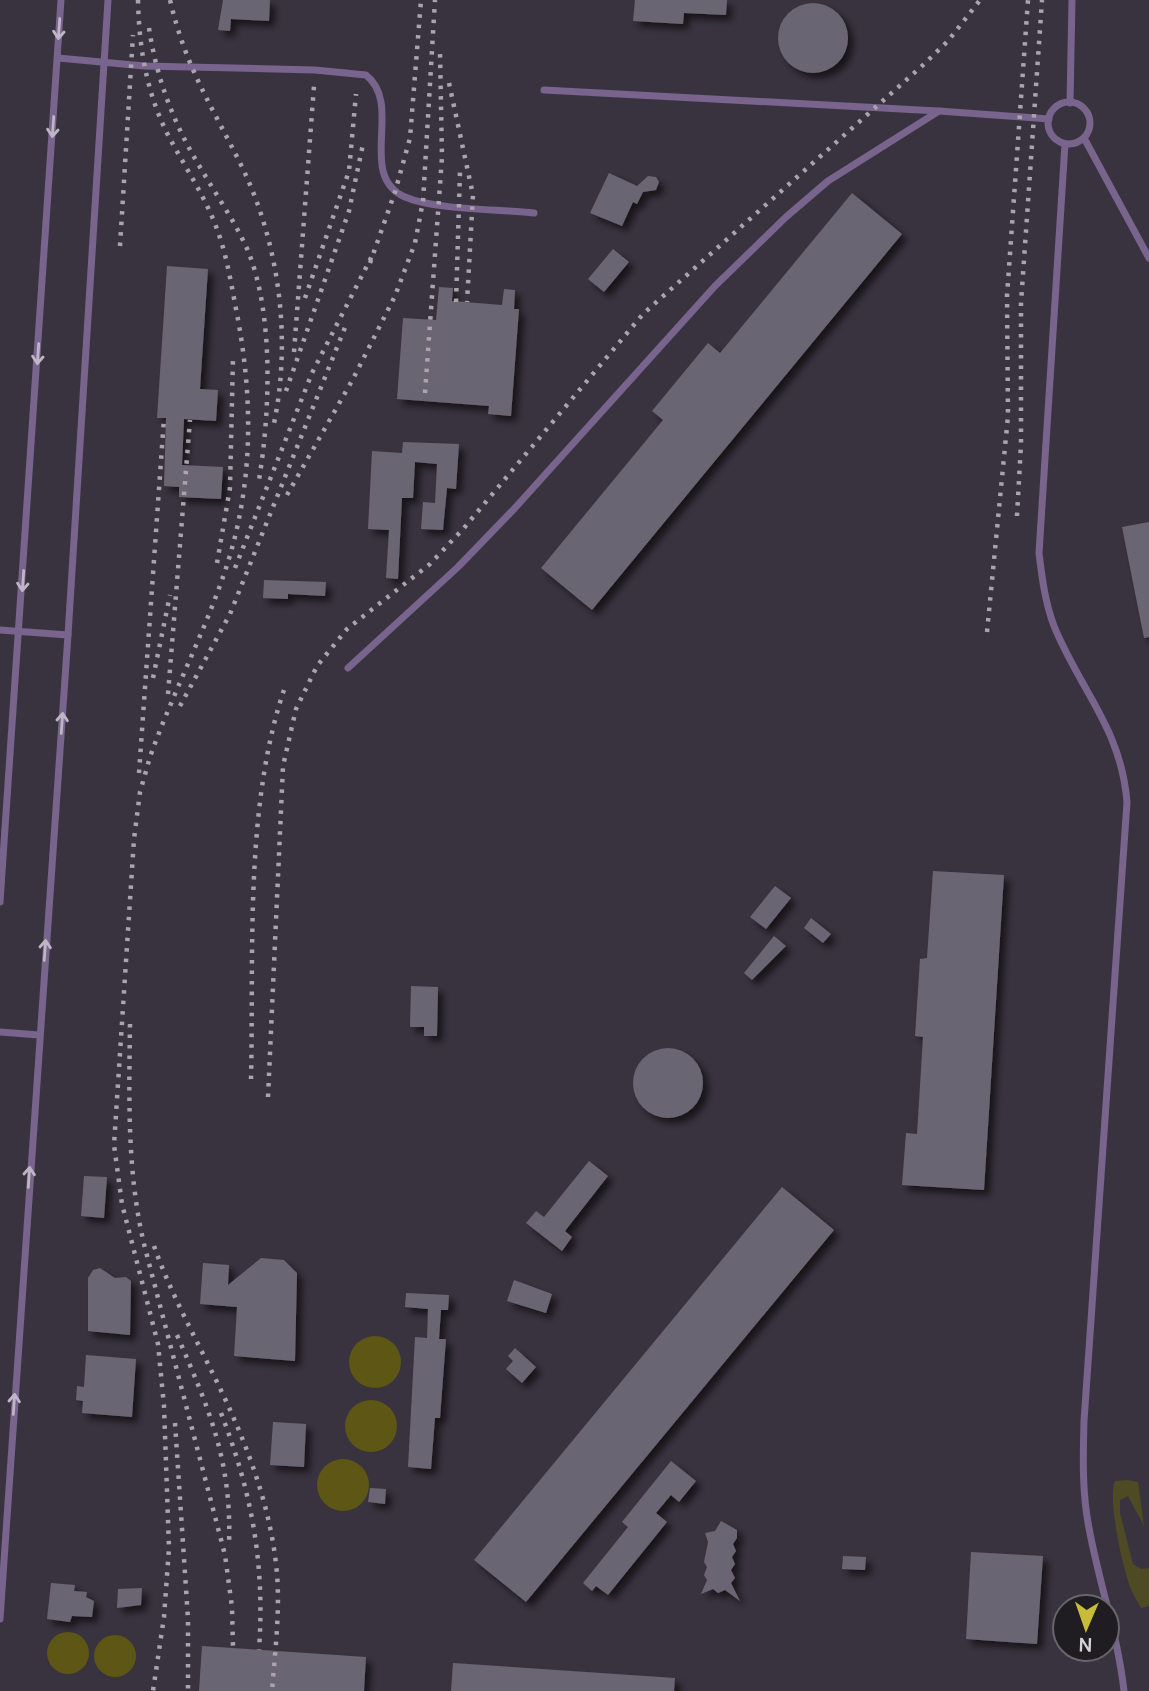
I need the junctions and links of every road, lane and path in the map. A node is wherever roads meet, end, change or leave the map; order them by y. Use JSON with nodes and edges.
{"nodes":[{"id":1,"x":61,"y":0,"type":"edge"},
{"id":2,"x":108,"y":0,"type":"edge"},
{"id":3,"x":1072,"y":0,"type":"edge"},
{"id":4,"x":58,"y":58,"type":"junction"},
{"id":5,"x":104,"y":61,"type":"junction"},
{"id":6,"x":544,"y":90,"type":"dead end"},
{"id":7,"x":1070,"y":103,"type":"junction"},
{"id":8,"x":939,"y":111,"type":"junction"},
{"id":9,"x":1049,"y":119,"type":"junction"},
{"id":10,"x":1084,"y":138,"type":"junction"},
{"id":11,"x":1065,"y":144,"type":"junction"},
{"id":12,"x":534,"y":213,"type":"dead end"},
{"id":13,"x":1149,"y":258,"type":"edge"},
{"id":14,"x":0,"y":630,"type":"edge"},
{"id":15,"x":19,"y":632,"type":"junction"},
{"id":16,"x":68,"y":635,"type":"junction"},
{"id":17,"x":348,"y":668,"type":"dead end"},
{"id":18,"x":0,"y":902,"type":"edge"},
{"id":19,"x":0,"y":1032,"type":"edge"},
{"id":20,"x":39,"y":1035,"type":"junction"},
{"id":21,"x":0,"y":1619,"type":"edge"},
{"id":22,"x":1124,"y":1691,"type":"edge"}],
"edges":[{"from":1,"to":4,"type":"lane","one_way":true},
{"from":2,"to":5,"type":"lane"},
{"from":3,"to":7,"type":"lane"},
{"from":4,"to":5,"type":"lane"},
{"from":4,"to":15,"type":"lane","one_way":true},
{"from":5,"to":12,"type":"lane"},
{"from":5,"to":16,"type":"lane"},
{"from":6,"to":8,"type":"lane"},
{"from":7,"to":9,"type":"lane"},
{"from":7,"to":10,"type":"lane"},
{"from":8,"to":9,"type":"lane"},
{"from":8,"to":17,"type":"lane"},
{"from":9,"to":11,"type":"lane"},
{"from":10,"to":11,"type":"lane"},
{"from":10,"to":13,"type":"lane"},
{"from":11,"to":22,"type":"lane"},
{"from":14,"to":15,"type":"lane"},
{"from":15,"to":16,"type":"lane"},
{"from":15,"to":18,"type":"lane"},
{"from":20,"to":16,"type":"lane","one_way":true},
{"from":19,"to":20,"type":"lane"},
{"from":21,"to":20,"type":"lane","one_way":true}]}
